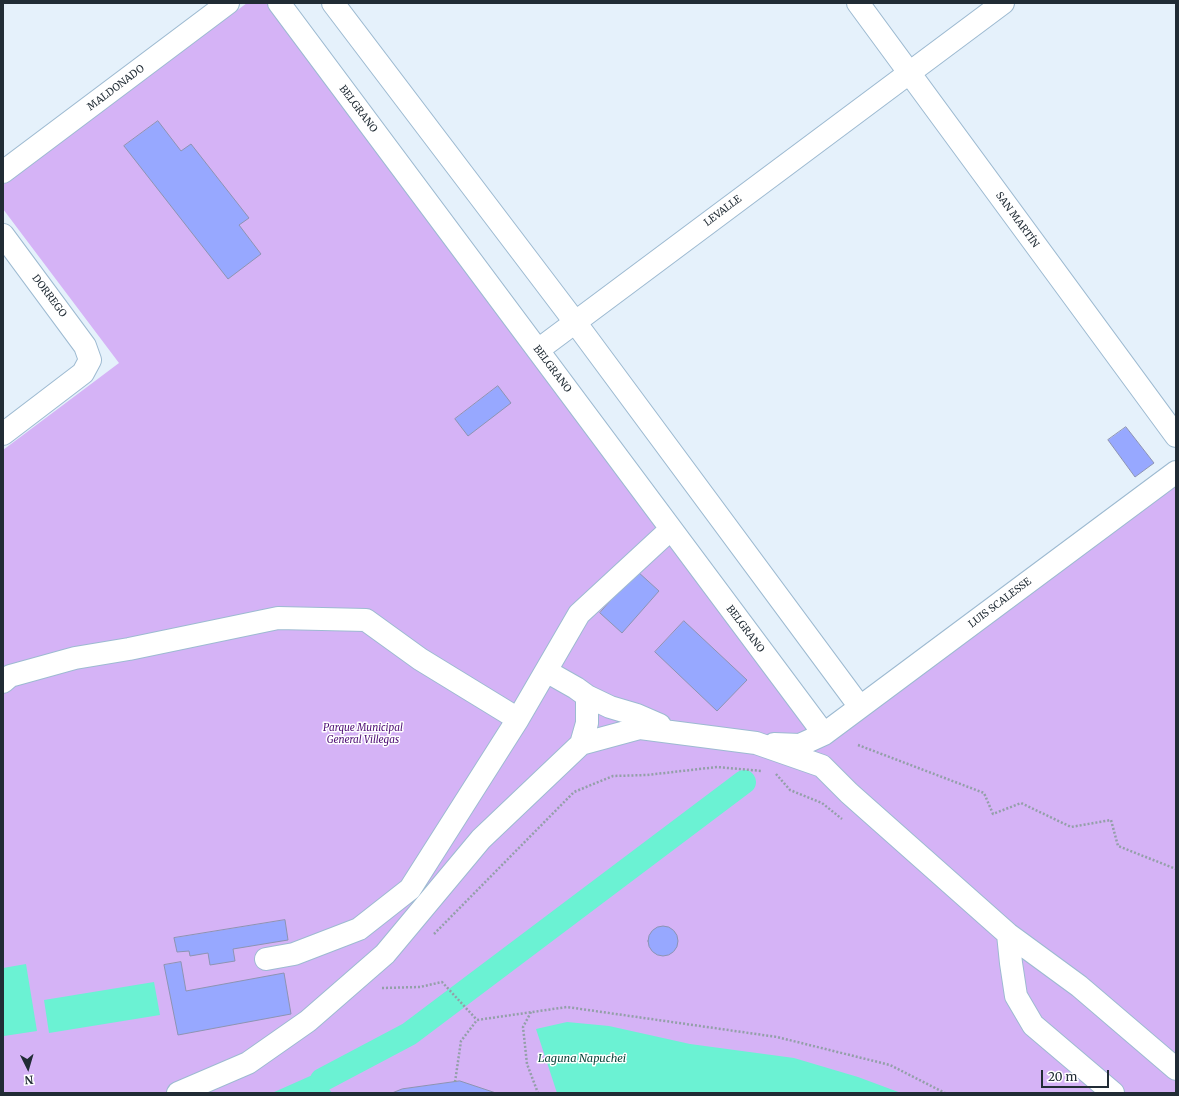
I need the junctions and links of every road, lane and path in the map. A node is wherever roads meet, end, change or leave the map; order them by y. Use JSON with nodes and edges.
{"nodes":[{"id":1,"x":228,"y":3,"type":"edge"},
{"id":2,"x":279,"y":3,"type":"edge"},
{"id":3,"x":333,"y":3,"type":"edge"},
{"id":4,"x":858,"y":3,"type":"edge"},
{"id":5,"x":1003,"y":3,"type":"edge"},
{"id":6,"x":909,"y":73,"type":"junction"},
{"id":7,"x":3,"y":172,"type":"edge"},
{"id":8,"x":3,"y":235,"type":"edge"},
{"id":9,"x":575,"y":322,"type":"junction"},
{"id":10,"x":538,"y":350,"type":"junction"},
{"id":11,"x":3,"y":434,"type":"edge"},
{"id":12,"x":1176,"y":436,"type":"edge"},
{"id":13,"x":1176,"y":472,"type":"edge"},
{"id":14,"x":671,"y":529,"type":"junction"},
{"id":15,"x":546,"y":671,"type":"junction"},
{"id":16,"x":3,"y":682,"type":"edge"},
{"id":17,"x":587,"y":696,"type":"junction"},
{"id":18,"x":860,"y":707,"type":"junction"},
{"id":19,"x":518,"y":719,"type":"junction"},
{"id":20,"x":675,"y":732,"type":"junction"},
{"id":21,"x":824,"y":734,"type":"junction"},
{"id":22,"x":756,"y":743,"type":"junction"},
{"id":23,"x":581,"y":744,"type":"junction"},
{"id":24,"x":858,"y":745,"type":"dead end"},
{"id":25,"x":822,"y":766,"type":"junction"},
{"id":26,"x":767,"y":771,"type":"dead end"},
{"id":27,"x":774,"y":772,"type":"dead end"},
{"id":28,"x":846,"y":823,"type":"dead end"},
{"id":29,"x":1176,"y":869,"type":"edge"},
{"id":30,"x":1008,"y":934,"type":"junction"},
{"id":31,"x":430,"y":937,"type":"dead end"},
{"id":32,"x":266,"y":959,"type":"dead end"},
{"id":33,"x":386,"y":982,"type":"dead end"},
{"id":34,"x":442,"y":982,"type":"dead end"},
{"id":35,"x":381,"y":988,"type":"dead end"},
{"id":36,"x":531,"y":1012,"type":"junction"},
{"id":37,"x":477,"y":1020,"type":"junction"},
{"id":38,"x":1176,"y":1069,"type":"edge"},
{"id":39,"x":455,"y":1082,"type":"dead end"},
{"id":40,"x":178,"y":1093,"type":"edge"},
{"id":41,"x":538,"y":1093,"type":"edge"},
{"id":42,"x":945,"y":1093,"type":"edge"},
{"id":43,"x":1113,"y":1093,"type":"edge"}],
"edges":[{"from":1,"to":7,"type":"street","name":"MALDONADO"},
{"from":2,"to":10,"type":"street","name":"BELGRANO"},
{"from":3,"to":9,"type":"street"},
{"from":4,"to":6,"type":"street","name":"SAN MARTÍN"},
{"from":5,"to":6,"type":"street","name":"LEVALLE"},
{"from":6,"to":9,"type":"street","name":"LEVALLE"},
{"from":6,"to":12,"type":"street","name":"SAN MARTÍN"},
{"from":8,"to":11,"type":"street","name":"DORREGO"},
{"from":9,"to":10,"type":"street","name":"LEVALLE"},
{"from":9,"to":18,"type":"street"},
{"from":10,"to":14,"type":"street","name":"BELGRANO"},
{"from":13,"to":18,"type":"street","name":"LUIS SCALESSE"},
{"from":14,"to":15,"type":"street"},
{"from":14,"to":21,"type":"street","name":"BELGRANO"},
{"from":15,"to":17,"type":"street"},
{"from":15,"to":19,"type":"street"},
{"from":16,"to":19,"type":"street"},
{"from":17,"to":20,"type":"street"},
{"from":17,"to":23,"type":"street"},
{"from":18,"to":21,"type":"street","name":"LUIS SCALESSE"},
{"from":19,"to":32,"type":"street"},
{"from":20,"to":22,"type":"street"},
{"from":20,"to":23,"type":"street"},
{"from":21,"to":22,"type":"street","name":"LUIS SCALESSE"},
{"from":21,"to":25,"type":"street"},
{"from":22,"to":25,"type":"street"},
{"from":23,"to":40,"type":"street"},
{"from":24,"to":29,"type":"path"},
{"from":25,"to":30,"type":"street"},
{"from":26,"to":31,"type":"path"},
{"from":27,"to":28,"type":"path"},
{"from":30,"to":38,"type":"street"},
{"from":30,"to":43,"type":"street"},
{"from":33,"to":35,"type":"path"},
{"from":34,"to":37,"type":"path"},
{"from":36,"to":37,"type":"path"},
{"from":36,"to":41,"type":"path"},
{"from":36,"to":42,"type":"path"},
{"from":37,"to":39,"type":"path"}]}
